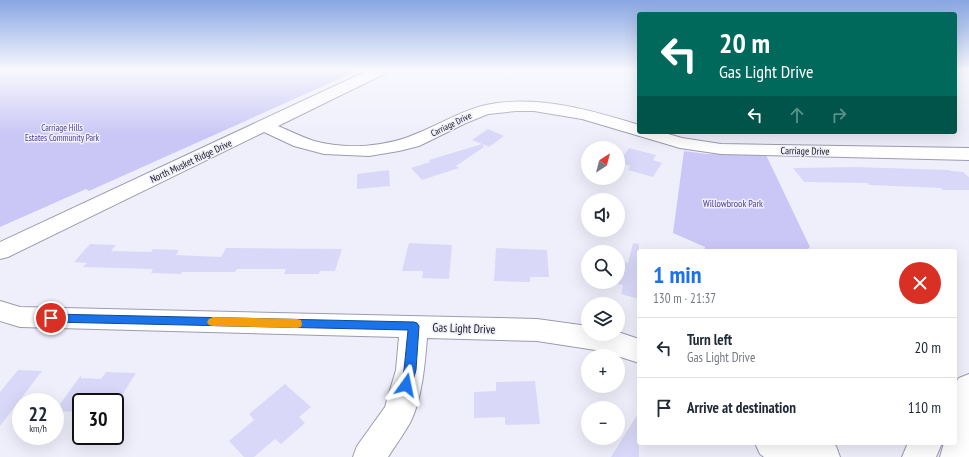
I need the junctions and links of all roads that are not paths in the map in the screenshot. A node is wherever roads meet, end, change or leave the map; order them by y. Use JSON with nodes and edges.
{"nodes":[{"id":1,"x":337,"y":91,"type":"edge"},
{"id":2,"x":265,"y":126,"type":"junction"},
{"id":3,"x":637,"y":130,"type":"edge"},
{"id":4,"x":649,"y":134,"type":"edge"},
{"id":5,"x":969,"y":154,"type":"edge"},
{"id":6,"x":0,"y":251,"type":"edge"},
{"id":7,"x":0,"y":311,"type":"edge"},
{"id":8,"x":414,"y":326,"type":"junction"},
{"id":9,"x":637,"y":350,"type":"edge"},
{"id":10,"x":961,"y":402,"type":"edge"},
{"id":11,"x":774,"y":445,"type":"edge"},
{"id":12,"x":806,"y":445,"type":"edge"},
{"id":13,"x":925,"y":445,"type":"edge"},
{"id":14,"x":368,"y":457,"type":"edge"},
{"id":15,"x":790,"y":457,"type":"edge"},
{"id":16,"x":824,"y":457,"type":"edge"},
{"id":17,"x":918,"y":457,"type":"edge"},
{"id":18,"x":956,"y":457,"type":"edge"}],
"edges":[{"from":1,"to":2,"type":"street","name":"North Musket Ridge Drive"},
{"from":2,"to":3,"type":"street","name":"Carriage Drive"},
{"from":2,"to":6,"type":"street","name":"North Musket Ridge Drive"},
{"from":4,"to":5,"type":"street","name":"Carriage Drive"},
{"from":7,"to":8,"type":"street","name":"Gas Light Drive"},
{"from":8,"to":9,"type":"street","name":"Gas Light Drive"},
{"from":8,"to":14,"type":"street"},
{"from":10,"to":18,"type":"street"},
{"from":11,"to":15,"type":"street"},
{"from":12,"to":16,"type":"street"},
{"from":13,"to":17,"type":"street"}]}
